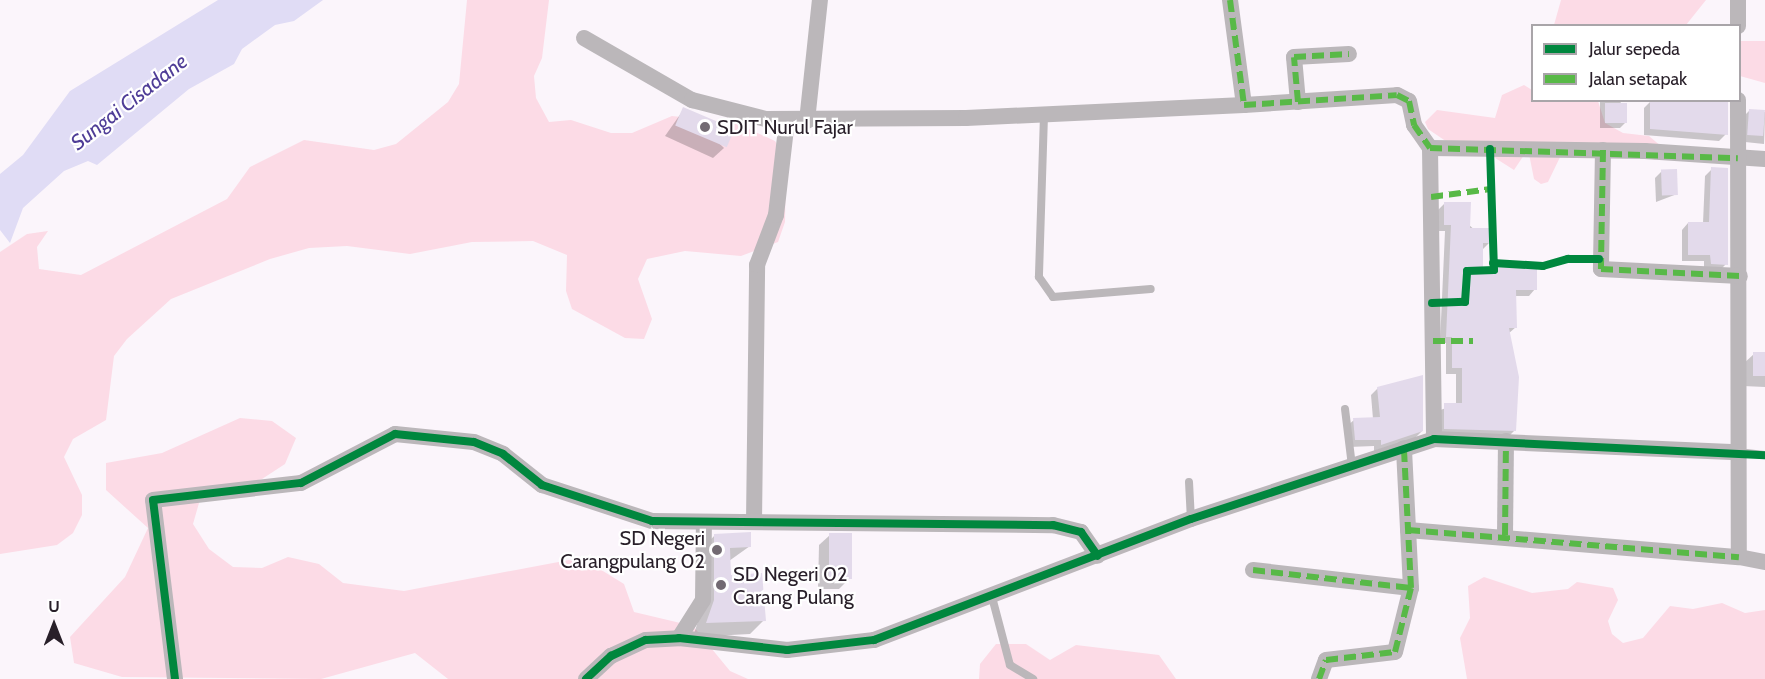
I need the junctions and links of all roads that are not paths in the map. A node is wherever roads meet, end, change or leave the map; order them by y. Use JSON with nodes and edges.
{"nodes":[{"id":1,"x":820,"y":0,"type":"edge"},
{"id":2,"x":1230,"y":0,"type":"edge"},
{"id":3,"x":1738,"y":0,"type":"edge"},
{"id":4,"x":1738,"y":24,"type":"edge"},
{"id":5,"x":584,"y":38,"type":"dead end"},
{"id":6,"x":1348,"y":54,"type":"dead end"},
{"id":7,"x":1298,"y":102,"type":"junction"},
{"id":8,"x":1738,"y":102,"type":"edge"},
{"id":9,"x":1244,"y":105,"type":"junction"},
{"id":10,"x":1044,"y":115,"type":"junction"},
{"id":11,"x":787,"y":120,"type":"junction"},
{"id":12,"x":807,"y":121,"type":"junction"},
{"id":13,"x":1430,"y":148,"type":"junction"},
{"id":14,"x":1603,"y":150,"type":"junction"},
{"id":15,"x":1738,"y":158,"type":"junction"},
{"id":16,"x":1765,"y":159,"type":"edge"},
{"id":17,"x":1740,"y":276,"type":"junction"},
{"id":18,"x":1151,"y":289,"type":"dead end"},
{"id":19,"x":1345,"y":409,"type":"dead end"},
{"id":20,"x":1434,"y":439,"type":"junction"},
{"id":21,"x":1506,"y":441,"type":"junction"},
{"id":22,"x":1404,"y":448,"type":"junction"},
{"id":23,"x":1737,"y":452,"type":"junction"},
{"id":24,"x":1765,"y":455,"type":"edge"},
{"id":25,"x":1352,"y":466,"type":"junction"},
{"id":26,"x":1189,"y":482,"type":"dead end"},
{"id":27,"x":1191,"y":519,"type":"junction"},
{"id":28,"x":754,"y":522,"type":"junction"},
{"id":29,"x":704,"y":523,"type":"junction"},
{"id":30,"x":1408,"y":530,"type":"junction"},
{"id":31,"x":1505,"y":535,"type":"junction"},
{"id":32,"x":1098,"y":556,"type":"junction"},
{"id":33,"x":1739,"y":557,"type":"junction"},
{"id":34,"x":1765,"y":562,"type":"edge"},
{"id":35,"x":1253,"y":570,"type":"dead end"},
{"id":36,"x":1411,"y":588,"type":"junction"},
{"id":37,"x":992,"y":597,"type":"junction"},
{"id":38,"x":680,"y":638,"type":"junction"},
{"id":39,"x":175,"y":679,"type":"edge"},
{"id":40,"x":586,"y":679,"type":"edge"},
{"id":41,"x":1033,"y":679,"type":"edge"},
{"id":42,"x":1319,"y":679,"type":"edge"}],
"edges":[{"from":1,"to":12,"type":"street"},
{"from":2,"to":9,"type":"street"},
{"from":3,"to":4,"type":"street"},
{"from":5,"to":11,"type":"street"},
{"from":6,"to":7,"type":"street"},
{"from":7,"to":9,"type":"street"},
{"from":7,"to":13,"type":"street"},
{"from":8,"to":15,"type":"street"},
{"from":9,"to":10,"type":"street"},
{"from":10,"to":12,"type":"street"},
{"from":10,"to":18,"type":"lane"},
{"from":11,"to":12,"type":"street"},
{"from":11,"to":28,"type":"street"},
{"from":13,"to":14,"type":"street"},
{"from":13,"to":20,"type":"street"},
{"from":14,"to":15,"type":"street"},
{"from":14,"to":17,"type":"street"},
{"from":15,"to":16,"type":"street"},
{"from":15,"to":17,"type":"street"},
{"from":17,"to":23,"type":"street"},
{"from":19,"to":25,"type":"lane"},
{"from":20,"to":21,"type":"street"},
{"from":20,"to":22,"type":"street"},
{"from":21,"to":23,"type":"street"},
{"from":21,"to":31,"type":"street"},
{"from":22,"to":25,"type":"street"},
{"from":22,"to":30,"type":"street"},
{"from":23,"to":24,"type":"lane"},
{"from":23,"to":33,"type":"street"},
{"from":25,"to":27,"type":"street"},
{"from":26,"to":27,"type":"lane"},
{"from":27,"to":32,"type":"street"},
{"from":28,"to":29,"type":"street"},
{"from":28,"to":32,"type":"street"},
{"from":29,"to":38,"type":"street"},
{"from":29,"to":39,"type":"street"},
{"from":30,"to":31,"type":"street"},
{"from":30,"to":36,"type":"street"},
{"from":31,"to":33,"type":"street"},
{"from":32,"to":37,"type":"street"},
{"from":33,"to":34,"type":"street"},
{"from":35,"to":36,"type":"street"},
{"from":36,"to":42,"type":"street"},
{"from":37,"to":38,"type":"street"},
{"from":37,"to":41,"type":"lane"},
{"from":38,"to":40,"type":"street"}]}
